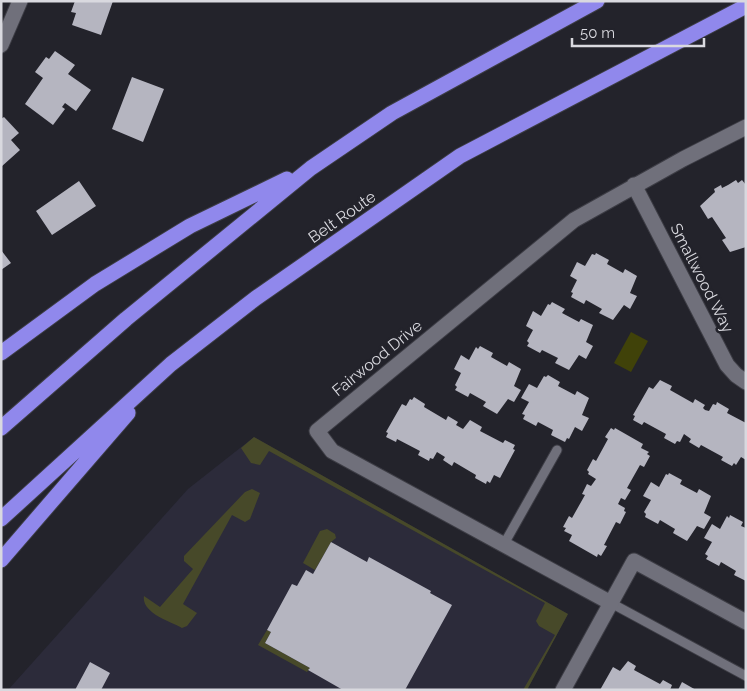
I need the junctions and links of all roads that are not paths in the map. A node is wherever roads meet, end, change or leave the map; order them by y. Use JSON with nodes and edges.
{"nodes":[{"id":1,"x":20,"y":1,"type":"edge"},
{"id":2,"x":597,"y":1,"type":"edge"},
{"id":3,"x":746,"y":6,"type":"edge"},
{"id":4,"x":1,"y":45,"type":"edge"},
{"id":5,"x":746,"y":127,"type":"edge"},
{"id":6,"x":311,"y":168,"type":"junction"},
{"id":7,"x":634,"y":185,"type":"junction"},
{"id":8,"x":1,"y":353,"type":"edge"},
{"id":9,"x":171,"y":364,"type":"junction"},
{"id":10,"x":746,"y":382,"type":"edge"},
{"id":11,"x":1,"y":428,"type":"edge"},
{"id":12,"x":557,"y":450,"type":"dead end"},
{"id":13,"x":1,"y":519,"type":"edge"},
{"id":14,"x":504,"y":544,"type":"junction"},
{"id":15,"x":1,"y":560,"type":"edge"},
{"id":16,"x":611,"y":603,"type":"junction"},
{"id":17,"x":746,"y":622,"type":"edge"},
{"id":18,"x":746,"y":676,"type":"edge"},
{"id":19,"x":563,"y":690,"type":"edge"}],
"edges":[{"from":1,"to":4,"type":"street"},
{"from":2,"to":6,"type":"highway"},
{"from":3,"to":9,"type":"highway","name":"Belt Route"},
{"from":5,"to":7,"type":"street","name":"Fairwood Drive"},
{"from":6,"to":8,"type":"highway"},
{"from":6,"to":11,"type":"highway"},
{"from":7,"to":10,"type":"street","name":"Smallwood Way"},
{"from":7,"to":14,"type":"street","name":"Fairwood Drive"},
{"from":9,"to":13,"type":"highway","name":"Belt Route"},
{"from":9,"to":15,"type":"highway"},
{"from":12,"to":14,"type":"lane"},
{"from":14,"to":16,"type":"street","name":"Fairwood Drive"},
{"from":16,"to":17,"type":"street"},
{"from":16,"to":18,"type":"lane"},
{"from":16,"to":19,"type":"street"}]}
